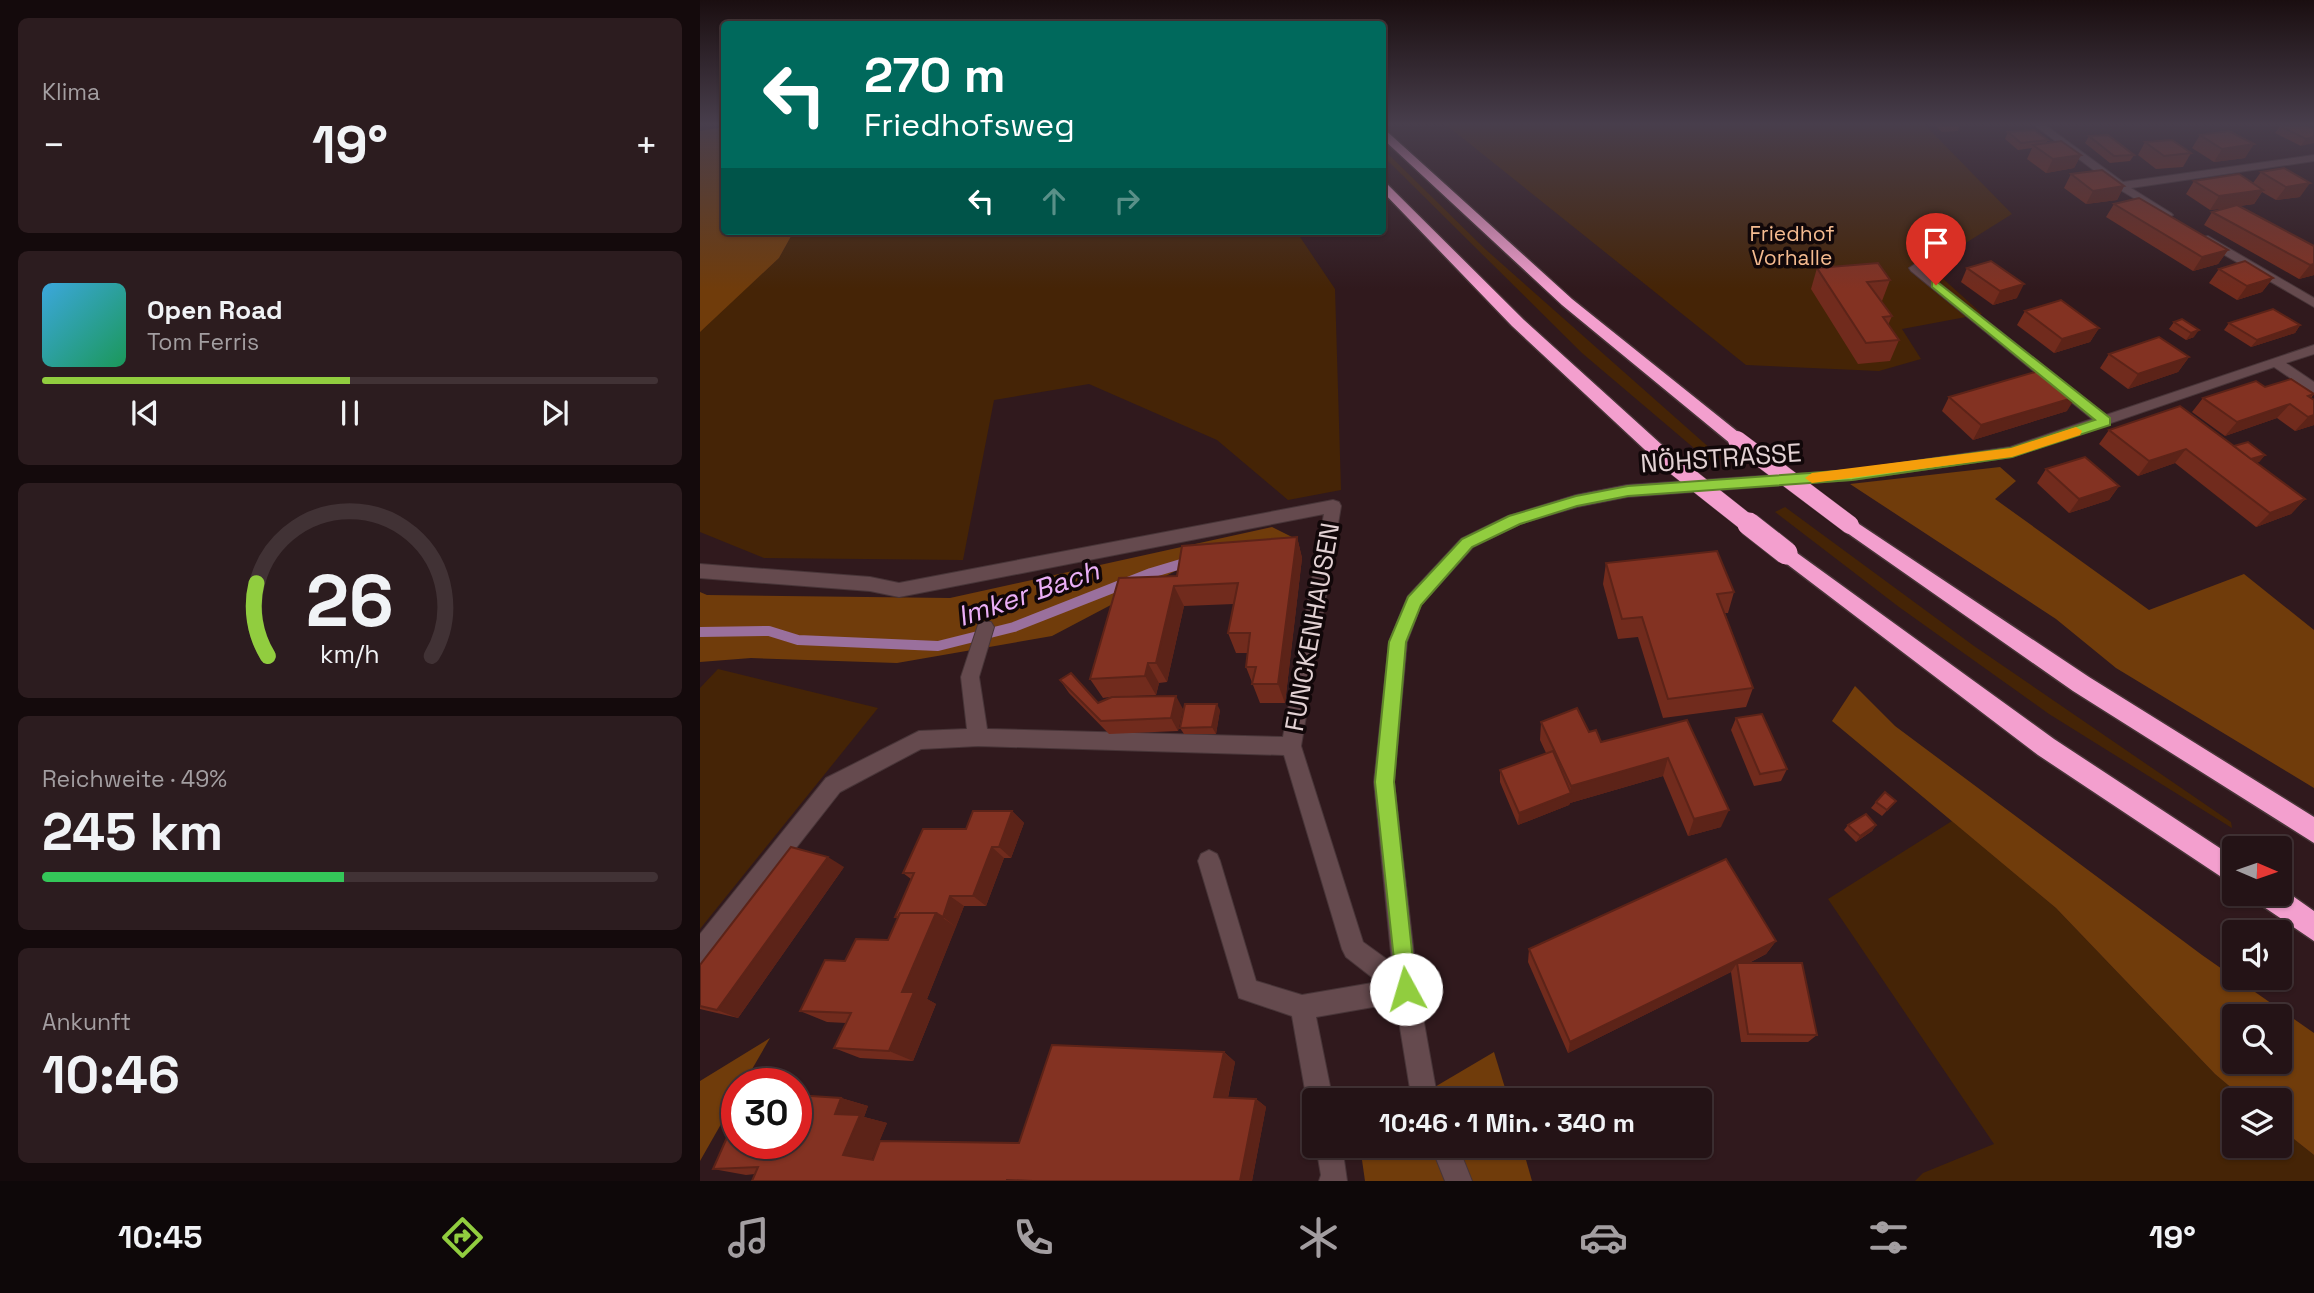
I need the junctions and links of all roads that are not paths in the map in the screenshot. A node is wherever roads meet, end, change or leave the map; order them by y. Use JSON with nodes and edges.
{"nodes":[{"id":1,"x":1434,"y":179,"type":"edge"},
{"id":2,"x":2112,"y":179,"type":"edge"},
{"id":3,"x":2168,"y":179,"type":"edge"},
{"id":4,"x":2121,"y":186,"type":"junction"},
{"id":5,"x":1386,"y":187,"type":"edge"},
{"id":6,"x":1915,"y":268,"type":"dead end"},
{"id":7,"x":2314,"y":303,"type":"edge"},
{"id":8,"x":2314,"y":349,"type":"edge"},
{"id":9,"x":2274,"y":362,"type":"junction"},
{"id":10,"x":2314,"y":388,"type":"edge"},
{"id":11,"x":2105,"y":422,"type":"junction"},
{"id":12,"x":700,"y":571,"type":"edge"},
{"id":13,"x":985,"y":627,"type":"dead end"},
{"id":14,"x":978,"y":737,"type":"junction"},
{"id":15,"x":1292,"y":746,"type":"junction"},
{"id":16,"x":2314,"y":831,"type":"edge"},
{"id":17,"x":1209,"y":860,"type":"dead end"},
{"id":18,"x":2222,"y":864,"type":"edge"},
{"id":19,"x":2284,"y":906,"type":"edge"},
{"id":20,"x":2314,"y":927,"type":"edge"},
{"id":21,"x":700,"y":952,"type":"edge"},
{"id":22,"x":1406,"y":989,"type":"junction"},
{"id":23,"x":1302,"y":1007,"type":"junction"},
{"id":24,"x":1318,"y":1088,"type":"edge"},
{"id":25,"x":1423,"y":1088,"type":"edge"},
{"id":26,"x":1331,"y":1158,"type":"edge"},
{"id":27,"x":1449,"y":1158,"type":"edge"},
{"id":28,"x":1332,"y":1181,"type":"edge"},
{"id":29,"x":1459,"y":1181,"type":"edge"}],
"edges":[{"from":1,"to":16,"type":"highway","bridge":true},
{"from":2,"to":4,"type":"street"},
{"from":3,"to":4,"type":"street"},
{"from":4,"to":7,"type":"street"},
{"from":5,"to":18,"type":"highway","bridge":true},
{"from":6,"to":11,"type":"street"},
{"from":8,"to":9,"type":"street","name":"NÖHSTRASSE"},
{"from":9,"to":10,"type":"street"},
{"from":9,"to":11,"type":"street","name":"NÖHSTRASSE"},
{"from":11,"to":22,"type":"street","name":"NÖHSTRASSE"},
{"from":12,"to":15,"type":"street","name":"FUNCKENHAUSEN"},
{"from":13,"to":14,"type":"street"},
{"from":14,"to":15,"type":"street"},
{"from":14,"to":21,"type":"street"},
{"from":15,"to":22,"type":"street","name":"FUNCKENHAUSEN"},
{"from":17,"to":23,"type":"street"},
{"from":19,"to":20,"type":"highway"},
{"from":22,"to":23,"type":"street"},
{"from":22,"to":25,"type":"street"},
{"from":23,"to":24,"type":"street"},
{"from":26,"to":28,"type":"street"},
{"from":27,"to":29,"type":"street"}]}
